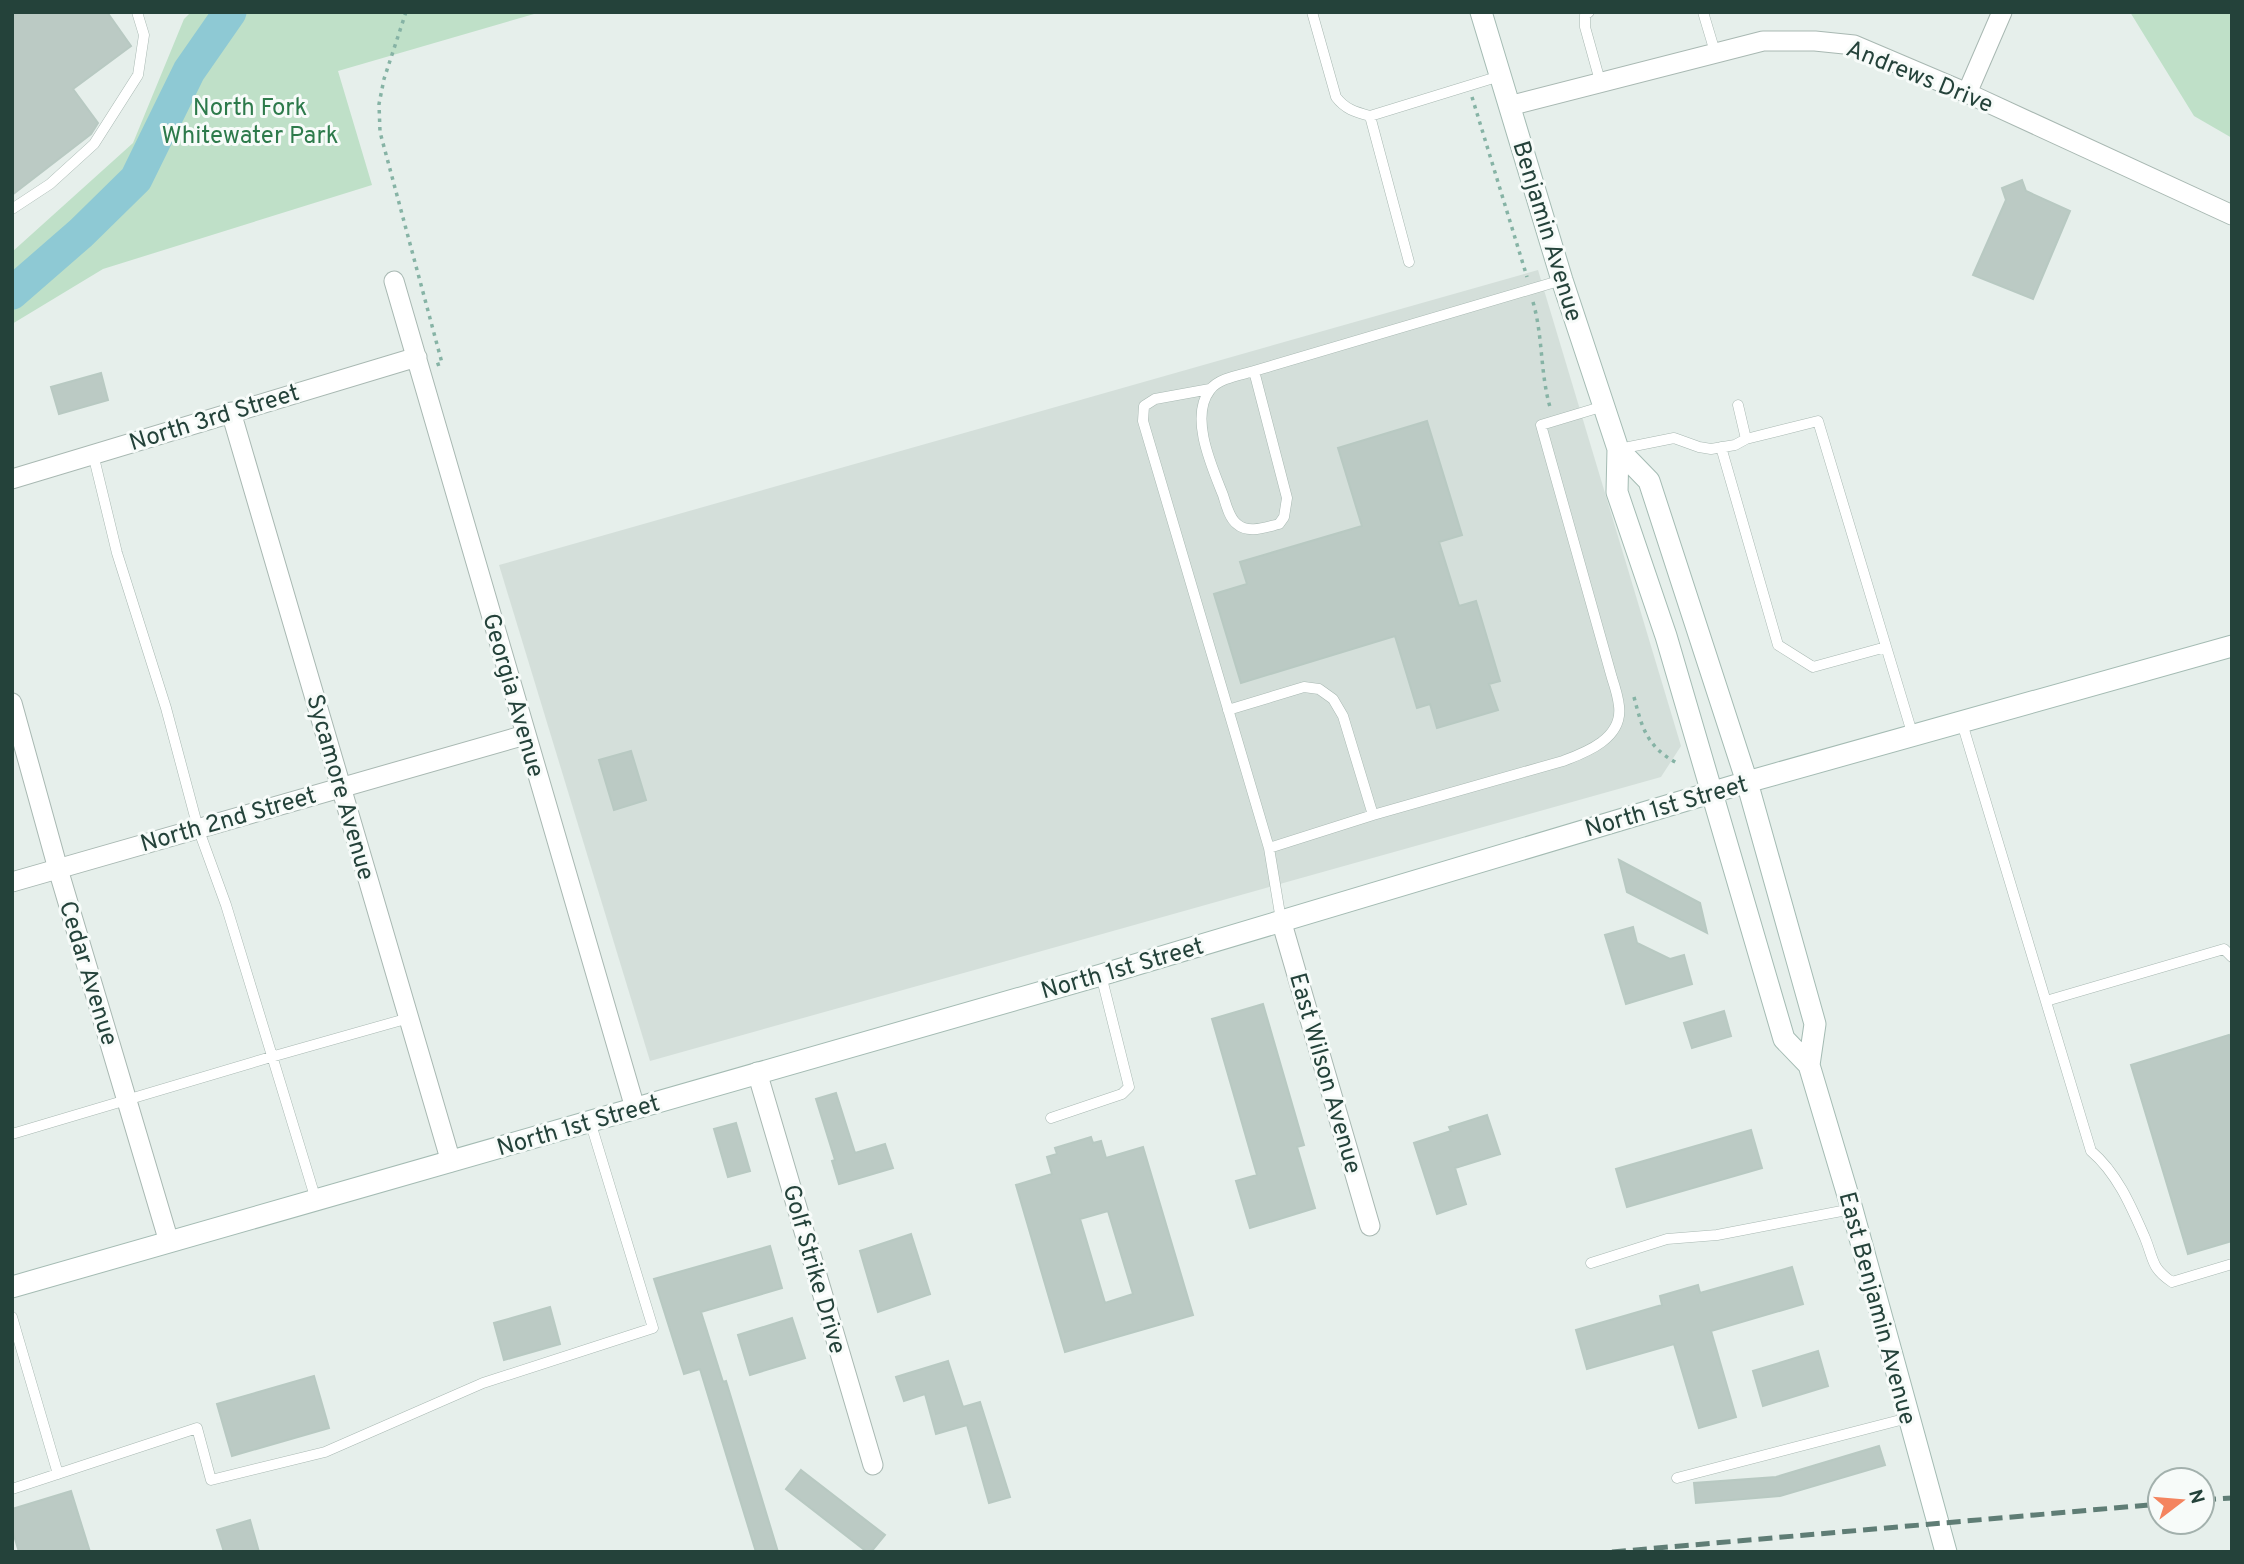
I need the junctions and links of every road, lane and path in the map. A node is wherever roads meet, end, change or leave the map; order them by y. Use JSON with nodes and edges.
{"nodes":[{"id":1,"x":137,"y":12,"type":"edge"},
{"id":2,"x":405,"y":12,"type":"edge"},
{"id":3,"x":1312,"y":12,"type":"edge"},
{"id":4,"x":1481,"y":12,"type":"edge"},
{"id":5,"x":1589,"y":12,"type":"edge"},
{"id":6,"x":1703,"y":12,"type":"edge"},
{"id":7,"x":2003,"y":12,"type":"edge"},
{"id":8,"x":1715,"y":52,"type":"junction"},
{"id":9,"x":1500,"y":76,"type":"junction"},
{"id":10,"x":1600,"y":81,"type":"junction"},
{"id":11,"x":1967,"y":93,"type":"junction"},
{"id":12,"x":1509,"y":106,"type":"junction"},
{"id":13,"x":1370,"y":116,"type":"junction"},
{"id":14,"x":12,"y":209,"type":"edge"},
{"id":15,"x":2232,"y":215,"type":"edge"},
{"id":16,"x":1409,"y":261,"type":"dead end"},
{"id":17,"x":1562,"y":280,"type":"junction"},
{"id":18,"x":394,"y":281,"type":"dead end"},
{"id":19,"x":419,"y":364,"type":"junction"},
{"id":20,"x":1254,"y":371,"type":"junction"},
{"id":21,"x":1210,"y":389,"type":"junction"},
{"id":22,"x":1738,"y":405,"type":"dead end"},
{"id":23,"x":1604,"y":406,"type":"junction"},
{"id":24,"x":231,"y":412,"type":"junction"},
{"id":25,"x":1746,"y":439,"type":"junction"},
{"id":26,"x":1721,"y":447,"type":"junction"},
{"id":27,"x":1618,"y":449,"type":"junction"},
{"id":28,"x":93,"y":454,"type":"junction"},
{"id":29,"x":12,"y":479,"type":"edge"},
{"id":30,"x":1886,"y":647,"type":"junction"},
{"id":31,"x":2232,"y":647,"type":"edge"},
{"id":32,"x":12,"y":703,"type":"edge"},
{"id":33,"x":1228,"y":710,"type":"junction"},
{"id":34,"x":1962,"y":723,"type":"junction"},
{"id":35,"x":526,"y":735,"type":"junction"},
{"id":36,"x":1913,"y":736,"type":"junction"},
{"id":37,"x":1747,"y":782,"type":"junction"},
{"id":38,"x":342,"y":786,"type":"junction"},
{"id":39,"x":1712,"y":792,"type":"junction"},
{"id":40,"x":1373,"y":815,"type":"junction"},
{"id":41,"x":198,"y":828,"type":"junction"},
{"id":42,"x":1269,"y":848,"type":"junction"},
{"id":43,"x":58,"y":869,"type":"junction"},
{"id":44,"x":12,"y":882,"type":"edge"},
{"id":45,"x":1281,"y":920,"type":"junction"},
{"id":46,"x":2232,"y":957,"type":"edge"},
{"id":47,"x":1101,"y":975,"type":"junction"},
{"id":48,"x":2046,"y":1001,"type":"junction"},
{"id":49,"x":409,"y":1018,"type":"junction"},
{"id":50,"x":271,"y":1057,"type":"junction"},
{"id":51,"x":1809,"y":1065,"type":"junction"},
{"id":52,"x":757,"y":1072,"type":"junction"},
{"id":53,"x":127,"y":1100,"type":"junction"},
{"id":54,"x":635,"y":1108,"type":"junction"},
{"id":55,"x":1051,"y":1118,"type":"dead end"},
{"id":56,"x":590,"y":1121,"type":"junction"},
{"id":57,"x":12,"y":1134,"type":"edge"},
{"id":58,"x":451,"y":1162,"type":"junction"},
{"id":59,"x":316,"y":1200,"type":"junction"},
{"id":60,"x":1852,"y":1209,"type":"junction"},
{"id":61,"x":1370,"y":1226,"type":"dead end"},
{"id":62,"x":169,"y":1242,"type":"junction"},
{"id":63,"x":1591,"y":1263,"type":"dead end"},
{"id":64,"x":2232,"y":1264,"type":"edge"},
{"id":65,"x":12,"y":1287,"type":"edge"},
{"id":66,"x":12,"y":1317,"type":"edge"},
{"id":67,"x":1908,"y":1418,"type":"junction"},
{"id":68,"x":873,"y":1465,"type":"dead end"},
{"id":69,"x":58,"y":1474,"type":"junction"},
{"id":70,"x":1677,"y":1478,"type":"dead end"},
{"id":71,"x":12,"y":1489,"type":"edge"},
{"id":72,"x":1946,"y":1552,"type":"edge"}],
"edges":[{"from":1,"to":14,"type":"lane"},
{"from":2,"to":19,"type":"path"},
{"from":3,"to":13,"type":"lane"},
{"from":4,"to":9,"type":"main road","name":"Benjamin Avenue"},
{"from":5,"to":10,"type":"lane"},
{"from":6,"to":8,"type":"lane"},
{"from":7,"to":11,"type":"street"},
{"from":8,"to":10,"type":"street","name":"Andrews Drive"},
{"from":8,"to":11,"type":"street","name":"Andrews Drive"},
{"from":9,"to":12,"type":"main road","name":"Benjamin Avenue"},
{"from":9,"to":13,"type":"lane"},
{"from":10,"to":12,"type":"street","name":"Andrews Drive"},
{"from":11,"to":15,"type":"street","name":"Andrews Drive"},
{"from":12,"to":17,"type":"main road","name":"Benjamin Avenue"},
{"from":13,"to":16,"type":"lane"},
{"from":17,"to":20,"type":"lane"},
{"from":17,"to":23,"type":"main road","name":"Benjamin Avenue"},
{"from":18,"to":19,"type":"street","name":"Georgia Avenue"},
{"from":19,"to":24,"type":"street","name":"North 3rd Street"},
{"from":19,"to":35,"type":"street","name":"Georgia Avenue"},
{"from":20,"to":21,"type":"lane"},
{"from":20,"to":21,"type":"lane"},
{"from":21,"to":33,"type":"lane"},
{"from":22,"to":25,"type":"lane"},
{"from":23,"to":27,"type":"main road","name":"Benjamin Avenue"},
{"from":23,"to":40,"type":"lane"},
{"from":24,"to":28,"type":"street","name":"North 3rd Street"},
{"from":24,"to":38,"type":"street","name":"Sycamore Avenue"},
{"from":25,"to":26,"type":"lane"},
{"from":25,"to":30,"type":"lane"},
{"from":26,"to":27,"type":"lane"},
{"from":26,"to":30,"type":"lane"},
{"from":27,"to":37,"type":"main road","name":"Benjamin Avenue"},
{"from":27,"to":39,"type":"main road","name":"Benjamin Avenue"},
{"from":28,"to":29,"type":"street","name":"North 3rd Street"},
{"from":28,"to":41,"type":"lane"},
{"from":30,"to":36,"type":"lane"},
{"from":31,"to":34,"type":"main road","name":"North 1st Street"},
{"from":32,"to":43,"type":"street","name":"Cedar Avenue"},
{"from":33,"to":40,"type":"lane"},
{"from":33,"to":42,"type":"lane"},
{"from":34,"to":36,"type":"main road","name":"North 1st Street"},
{"from":34,"to":48,"type":"lane"},
{"from":35,"to":38,"type":"street","name":"North 2nd Street"},
{"from":35,"to":54,"type":"street","name":"Georgia Avenue"},
{"from":36,"to":37,"type":"main road","name":"North 1st Street"},
{"from":37,"to":39,"type":"main road","name":"North 1st Street"},
{"from":37,"to":51,"type":"main road","name":"East Benjamin Avenue"},
{"from":38,"to":41,"type":"street","name":"North 2nd Street"},
{"from":38,"to":49,"type":"street","name":"Sycamore Avenue"},
{"from":39,"to":45,"type":"main road","name":"North 1st Street"},
{"from":39,"to":51,"type":"main road","name":"East Benjamin Avenue"},
{"from":40,"to":42,"type":"lane"},
{"from":41,"to":43,"type":"street","name":"North 2nd Street"},
{"from":41,"to":50,"type":"lane"},
{"from":42,"to":45,"type":"lane"},
{"from":43,"to":44,"type":"street","name":"North 2nd Street"},
{"from":43,"to":53,"type":"street","name":"Cedar Avenue"},
{"from":45,"to":47,"type":"main road","name":"North 1st Street"},
{"from":45,"to":61,"type":"street","name":"East Wilson Avenue"},
{"from":46,"to":48,"type":"lane"},
{"from":47,"to":52,"type":"main road","name":"North 1st Street"},
{"from":47,"to":55,"type":"lane"},
{"from":48,"to":64,"type":"lane"},
{"from":49,"to":50,"type":"lane"},
{"from":49,"to":58,"type":"street","name":"Sycamore Avenue"},
{"from":50,"to":53,"type":"lane"},
{"from":50,"to":59,"type":"lane"},
{"from":51,"to":60,"type":"main road","name":"East Benjamin Avenue"},
{"from":52,"to":54,"type":"main road","name":"North 1st Street"},
{"from":52,"to":68,"type":"street","name":"Golf Strike Drive"},
{"from":53,"to":57,"type":"lane"},
{"from":53,"to":62,"type":"street","name":"Cedar Avenue"},
{"from":54,"to":56,"type":"main road","name":"North 1st Street"},
{"from":56,"to":58,"type":"main road","name":"North 1st Street"},
{"from":56,"to":69,"type":"lane"},
{"from":58,"to":59,"type":"main road","name":"North 1st Street"},
{"from":59,"to":62,"type":"main road","name":"North 1st Street"},
{"from":60,"to":63,"type":"lane"},
{"from":60,"to":67,"type":"main road","name":"East Benjamin Avenue"},
{"from":62,"to":65,"type":"main road","name":"North 1st Street"},
{"from":66,"to":69,"type":"lane"},
{"from":67,"to":70,"type":"lane"},
{"from":67,"to":72,"type":"main road","name":"East Benjamin Avenue"},
{"from":69,"to":71,"type":"lane"}]}
